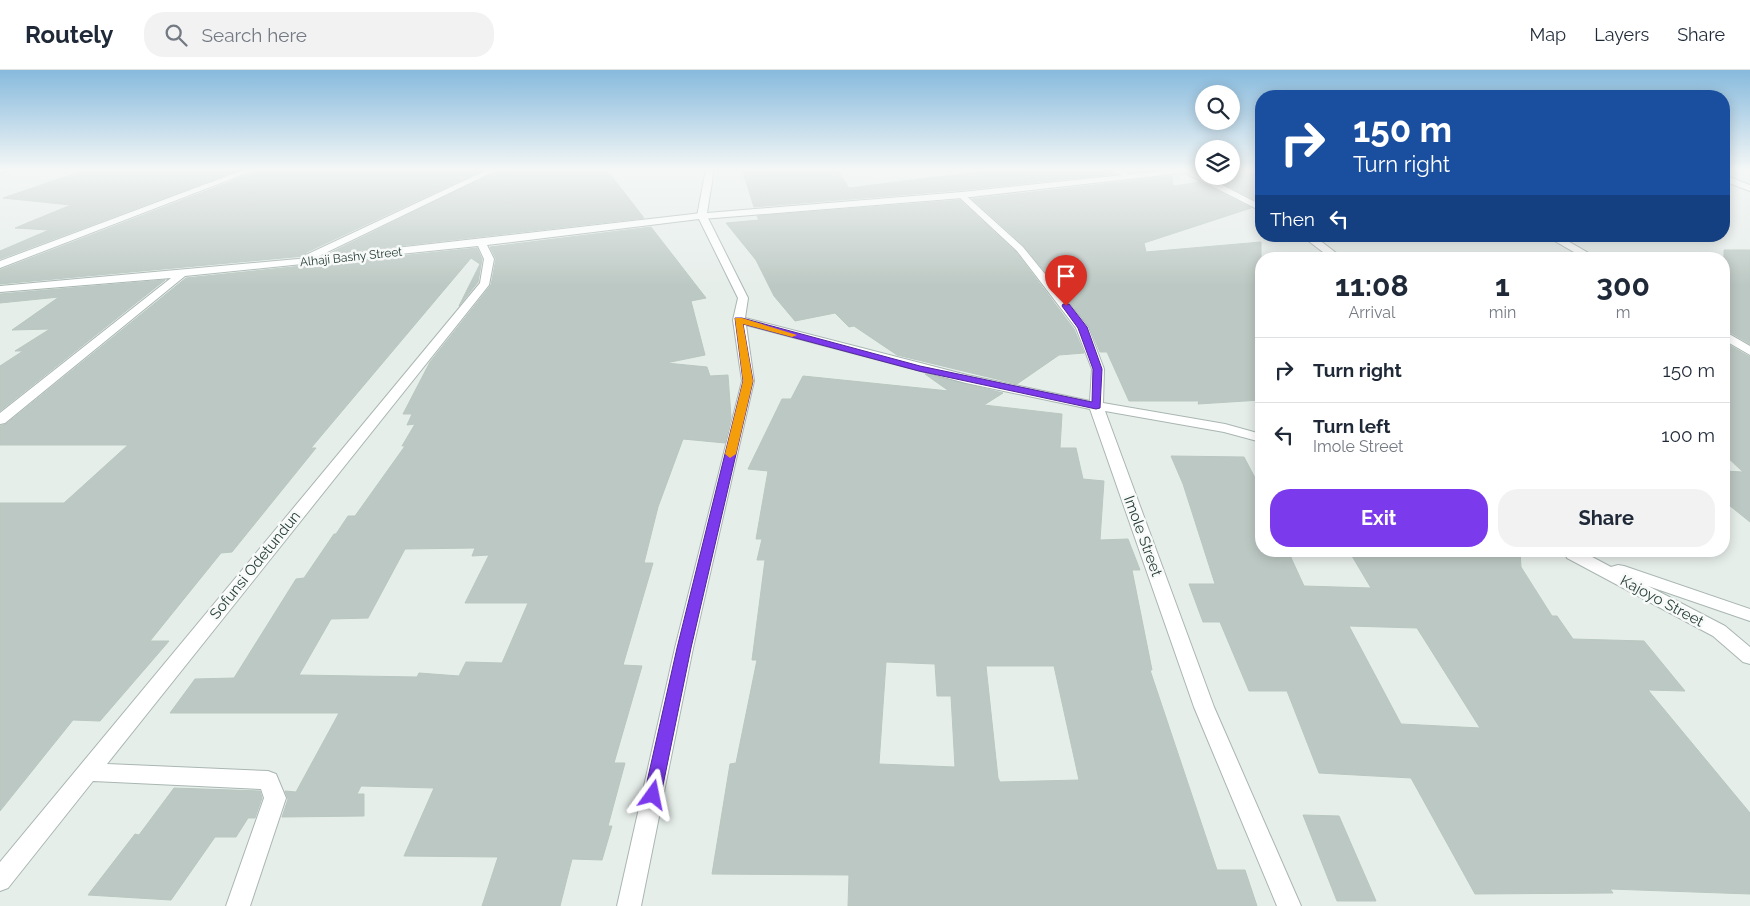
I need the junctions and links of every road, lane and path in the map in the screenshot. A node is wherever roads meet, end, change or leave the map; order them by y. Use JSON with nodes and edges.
{"nodes":[{"id":1,"x":150,"y":208,"type":"edge"},
{"id":2,"x":413,"y":208,"type":"edge"},
{"id":3,"x":703,"y":208,"type":"edge"},
{"id":4,"x":801,"y":208,"type":"edge"},
{"id":5,"x":977,"y":208,"type":"edge"},
{"id":6,"x":702,"y":216,"type":"junction"},
{"id":7,"x":1316,"y":242,"type":"edge"},
{"id":8,"x":1562,"y":242,"type":"edge"},
{"id":9,"x":482,"y":244,"type":"junction"},
{"id":10,"x":1330,"y":252,"type":"edge"},
{"id":11,"x":1581,"y":252,"type":"edge"},
{"id":12,"x":301,"y":261,"type":"junction"},
{"id":13,"x":0,"y":265,"type":"edge"},
{"id":14,"x":181,"y":275,"type":"junction"},
{"id":15,"x":0,"y":289,"type":"edge"},
{"id":16,"x":738,"y":320,"type":"junction"},
{"id":17,"x":1730,"y":339,"type":"edge"},
{"id":18,"x":1750,"y":351,"type":"edge"},
{"id":19,"x":1096,"y":406,"type":"junction"},
{"id":20,"x":0,"y":420,"type":"edge"},
{"id":21,"x":1255,"y":436,"type":"edge"},
{"id":22,"x":1579,"y":557,"type":"edge"},
{"id":23,"x":1584,"y":557,"type":"edge"},
{"id":24,"x":1750,"y":616,"type":"edge"},
{"id":25,"x":1750,"y":657,"type":"edge"},
{"id":26,"x":87,"y":772,"type":"junction"},
{"id":27,"x":0,"y":880,"type":"edge"},
{"id":28,"x":238,"y":906,"type":"edge"},
{"id":29,"x":629,"y":906,"type":"edge"},
{"id":30,"x":1289,"y":906,"type":"edge"}],
"edges":[{"from":1,"to":13,"type":"street"},
{"from":2,"to":12,"type":"street"},
{"from":3,"to":6,"type":"street"},
{"from":4,"to":6,"type":"street","name":"Alhaji Bashy Street"},
{"from":5,"to":19,"type":"street","name":"Imole Street"},
{"from":6,"to":9,"type":"street","name":"Alhaji Bashy Street"},
{"from":6,"to":16,"type":"street"},
{"from":7,"to":10,"type":"street"},
{"from":8,"to":11,"type":"street"},
{"from":9,"to":12,"type":"street","name":"Alhaji Bashy Street"},
{"from":9,"to":26,"type":"street","name":"Sofunsi Odetundun"},
{"from":12,"to":14,"type":"street","name":"Alhaji Bashy Street"},
{"from":14,"to":15,"type":"street","name":"Alhaji Bashy Street"},
{"from":14,"to":20,"type":"street"},
{"from":16,"to":19,"type":"street"},
{"from":16,"to":29,"type":"street"},
{"from":17,"to":18,"type":"street"},
{"from":19,"to":21,"type":"street"},
{"from":19,"to":30,"type":"street","name":"Imole Street"},
{"from":22,"to":25,"type":"street","name":"Kajoyo Street"},
{"from":23,"to":24,"type":"street"},
{"from":26,"to":27,"type":"street","name":"Sofunsi Odetundun"},
{"from":26,"to":28,"type":"street"}]}
